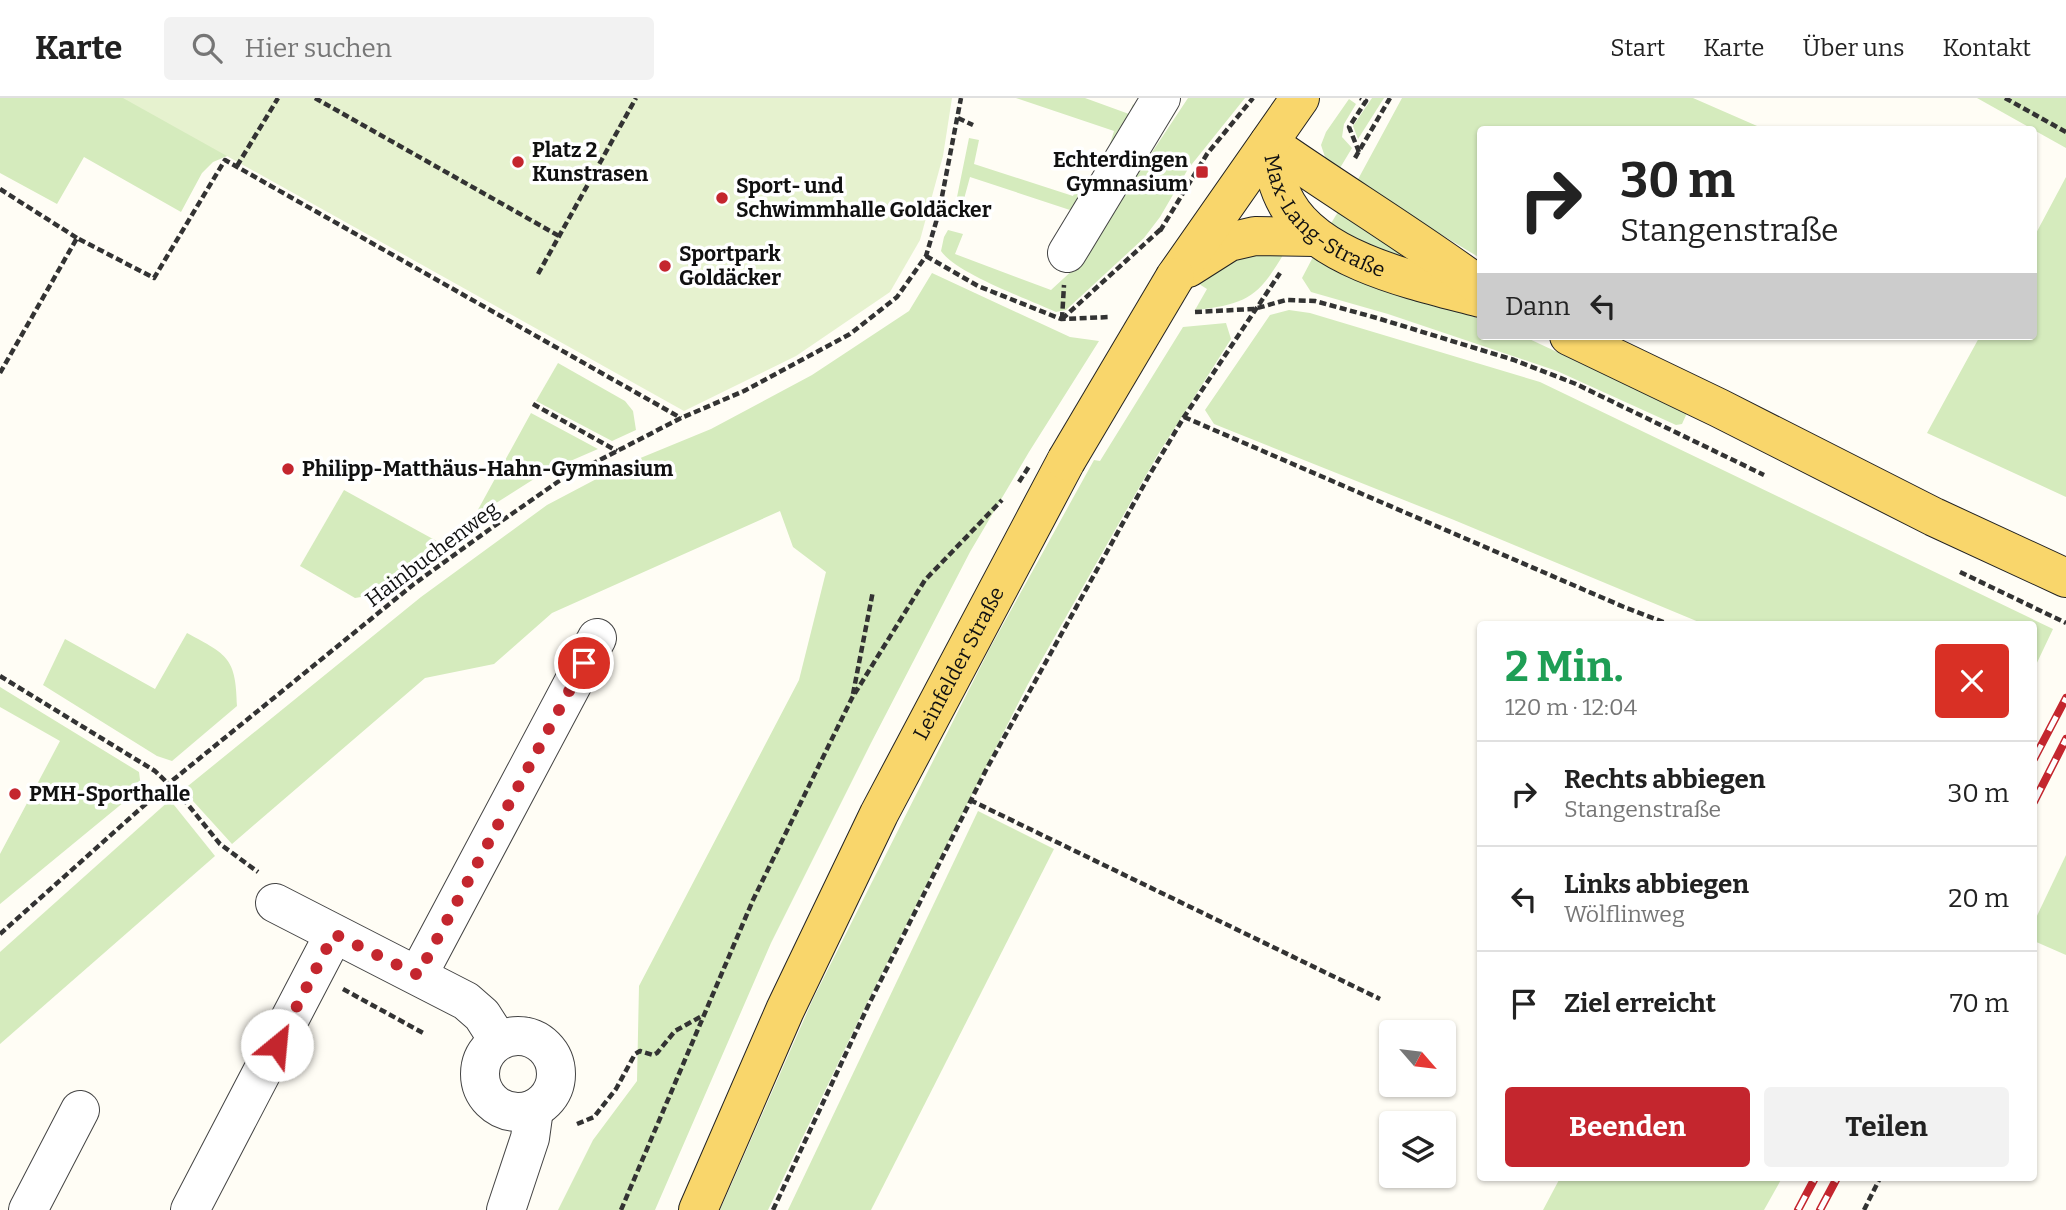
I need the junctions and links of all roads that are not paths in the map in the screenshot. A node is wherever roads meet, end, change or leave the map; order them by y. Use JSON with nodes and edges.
{"nodes":[{"id":1,"x":1161,"y":98,"type":"edge"},
{"id":2,"x":1300,"y":98,"type":"edge"},
{"id":3,"x":1269,"y":143,"type":"junction"},
{"id":4,"x":1315,"y":237,"type":"junction"},
{"id":5,"x":1067,"y":253,"type":"dead end"},
{"id":6,"x":1177,"y":275,"type":"junction"},
{"id":7,"x":1477,"y":284,"type":"edge"},
{"id":8,"x":1477,"y":297,"type":"edge"},
{"id":9,"x":1577,"y":340,"type":"edge"},
{"id":10,"x":2066,"y":578,"type":"edge"},
{"id":11,"x":597,"y":638,"type":"dead end"},
{"id":12,"x":275,"y":903,"type":"road end"},
{"id":13,"x":334,"y":934,"type":"junction"},
{"id":14,"x":418,"y":975,"type":"junction"},
{"id":15,"x":498,"y":1040,"type":"junction"},
{"id":16,"x":534,"y":1109,"type":"junction"},
{"id":17,"x":79,"y":1110,"type":"dead end"},
{"id":18,"x":28,"y":1210,"type":"edge"},
{"id":19,"x":190,"y":1210,"type":"edge"},
{"id":20,"x":506,"y":1210,"type":"edge"},
{"id":21,"x":698,"y":1210,"type":"edge"}],
"edges":[{"from":1,"to":5,"type":"street"},
{"from":2,"to":3,"type":"main road","name":"Leinfelder Straße"},
{"from":3,"to":4,"type":"main road","name":"Max-Lang-Straße"},
{"from":3,"to":6,"type":"main road","name":"Leinfelder Straße"},
{"from":3,"to":7,"type":"main road","name":"Max-Lang-Straße"},
{"from":4,"to":6,"type":"main road"},
{"from":4,"to":8,"type":"main road","name":"Max-Lang-Straße"},
{"from":6,"to":21,"type":"main road","name":"Leinfelder Straße","bridge":true},
{"from":9,"to":10,"type":"main road"},
{"from":11,"to":14,"type":"street"},
{"from":12,"to":13,"type":"street"},
{"from":13,"to":14,"type":"street"},
{"from":13,"to":19,"type":"street"},
{"from":14,"to":15,"type":"street"},
{"from":15,"to":16,"type":"street"},
{"from":15,"to":16,"type":"street"},
{"from":16,"to":20,"type":"street"},
{"from":17,"to":18,"type":"street"}]}
